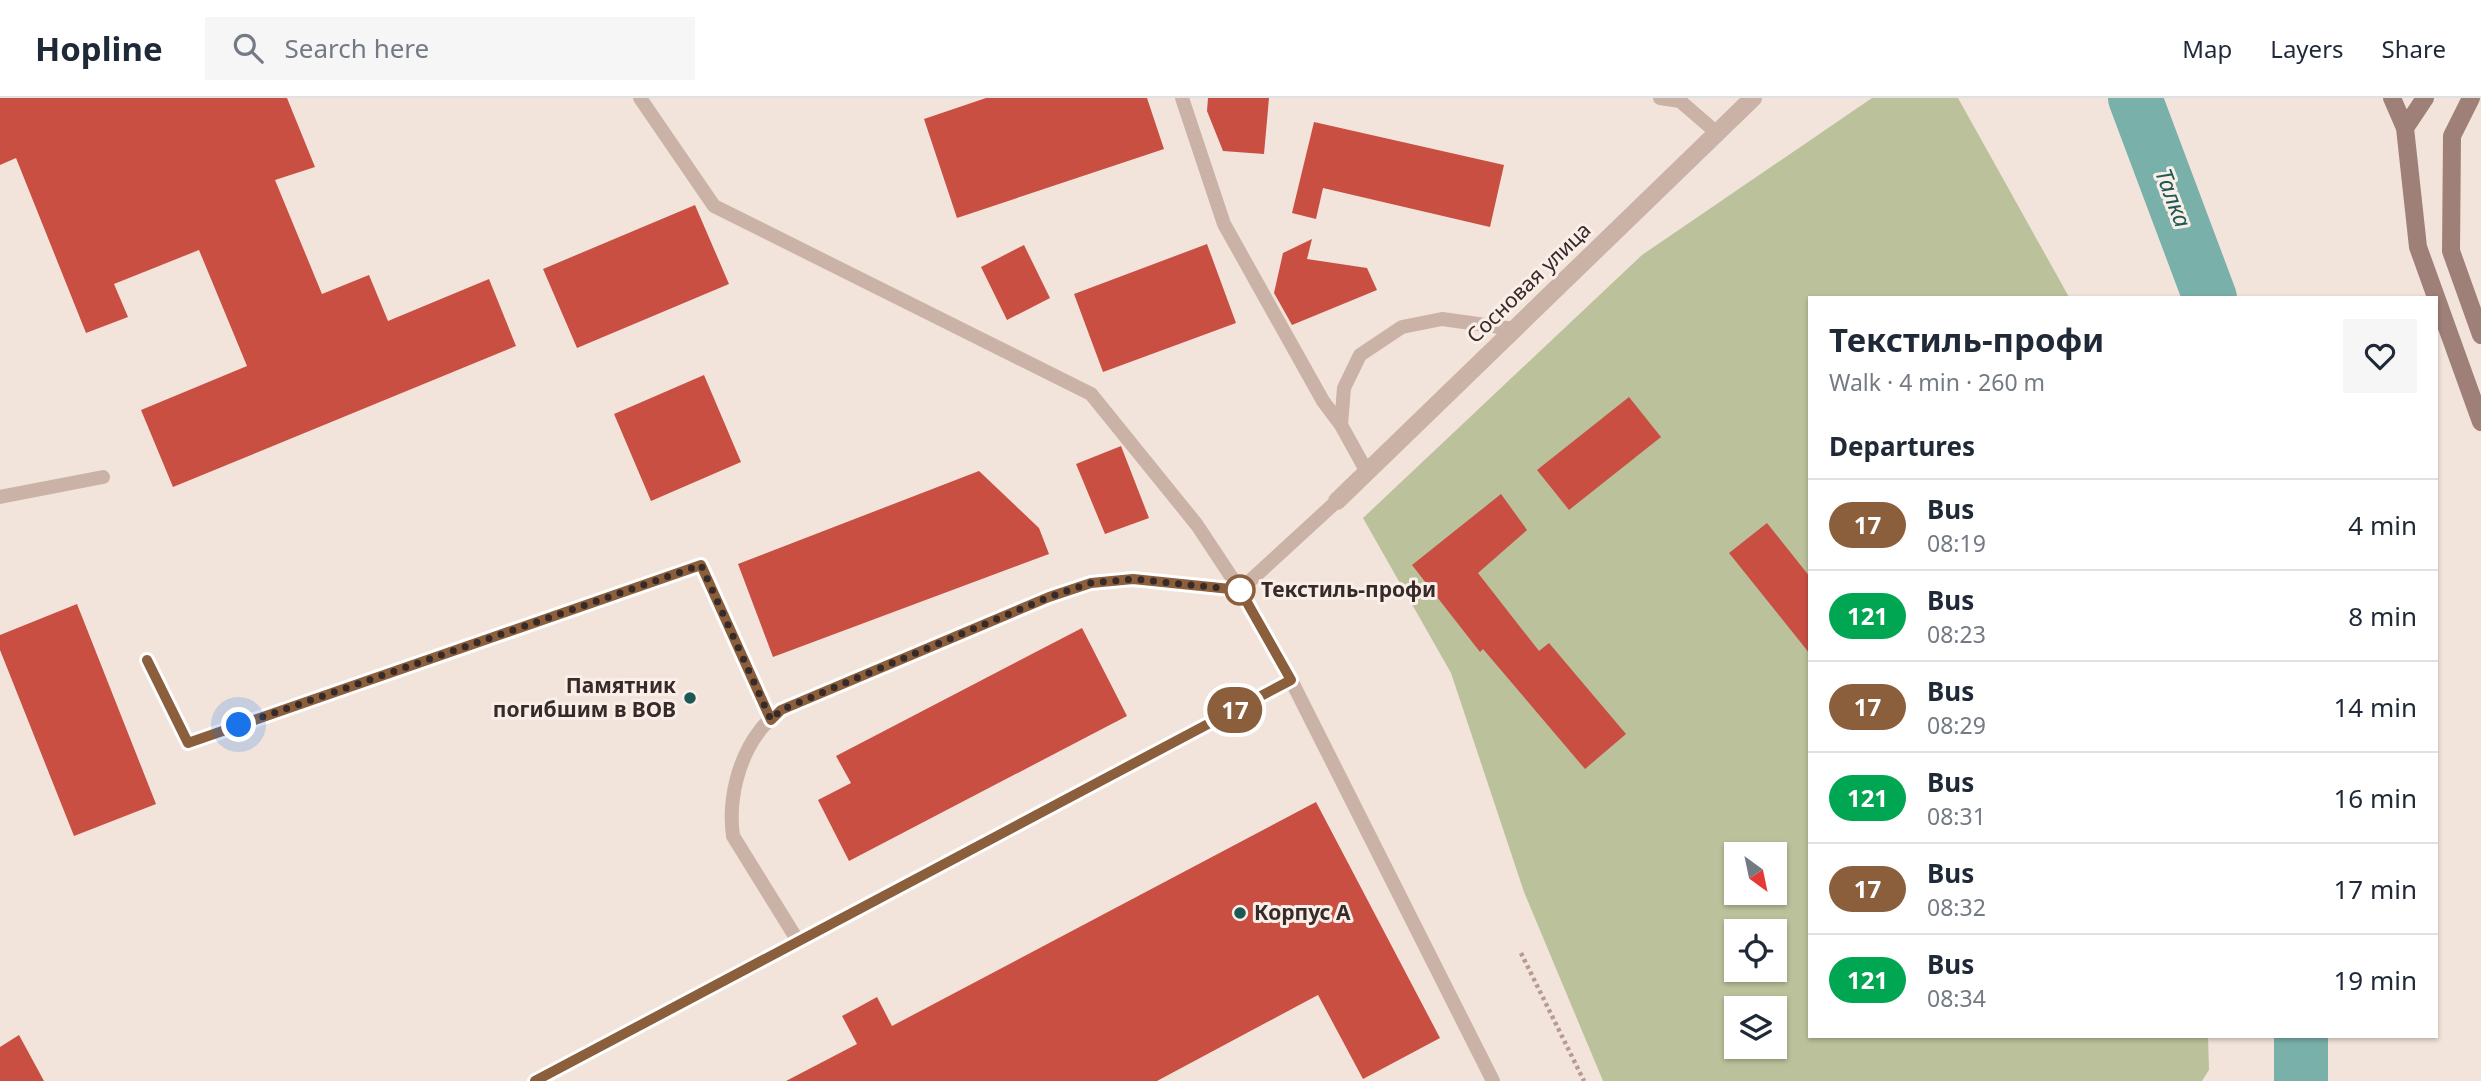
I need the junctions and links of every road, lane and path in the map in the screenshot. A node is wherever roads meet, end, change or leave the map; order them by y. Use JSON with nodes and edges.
{"nodes":[{"id":1,"x":640,"y":98,"type":"edge"},
{"id":2,"x":1182,"y":98,"type":"edge"},
{"id":3,"x":1660,"y":98,"type":"edge"},
{"id":4,"x":1753,"y":98,"type":"edge"},
{"id":5,"x":2392,"y":98,"type":"edge"},
{"id":6,"x":2424,"y":98,"type":"edge"},
{"id":7,"x":2471,"y":98,"type":"edge"},
{"id":8,"x":2405,"y":128,"type":"junction"},
{"id":9,"x":1717,"y":134,"type":"junction"},
{"id":10,"x":2436,"y":296,"type":"edge"},
{"id":11,"x":2438,"y":303,"type":"edge"},
{"id":12,"x":1514,"y":329,"type":"junction"},
{"id":13,"x":2481,"y":335,"type":"edge"},
{"id":14,"x":2481,"y":422,"type":"edge"},
{"id":15,"x":1342,"y":425,"type":"junction"},
{"id":16,"x":1367,"y":472,"type":"junction"},
{"id":17,"x":103,"y":477,"type":"dead end"},
{"id":18,"x":0,"y":497,"type":"edge"},
{"id":19,"x":1337,"y":501,"type":"joint"},
{"id":20,"x":1240,"y":590,"type":"junction"},
{"id":21,"x":147,"y":660,"type":"dead end"},
{"id":22,"x":1291,"y":680,"type":"junction"},
{"id":23,"x":771,"y":720,"type":"junction"},
{"id":24,"x":798,"y":940,"type":"junction"},
{"id":25,"x":1521,"y":953,"type":"dead end"},
{"id":26,"x":535,"y":1081,"type":"edge"},
{"id":27,"x":1493,"y":1081,"type":"edge"},
{"id":28,"x":1584,"y":1081,"type":"edge"}],
"edges":[{"from":1,"to":20,"type":"lane"},
{"from":2,"to":15,"type":"lane"},
{"from":3,"to":9,"type":"lane"},
{"from":4,"to":9,"type":"street","name":"Сосновая улица"},
{"from":5,"to":8,"type":"main road"},
{"from":6,"to":8,"type":"main road"},
{"from":7,"to":13,"type":"main road"},
{"from":8,"to":10,"type":"main road"},
{"from":9,"to":12,"type":"street","name":"Сосновая улица"},
{"from":11,"to":14,"type":"main road"},
{"from":12,"to":15,"type":"lane"},
{"from":12,"to":16,"type":"street","name":"Сосновая улица"},
{"from":15,"to":16,"type":"lane"},
{"from":16,"to":19,"type":"street","name":"Сосновая улица"},
{"from":17,"to":18,"type":"lane"},
{"from":19,"to":20,"type":"lane"},
{"from":20,"to":22,"type":"lane"},
{"from":20,"to":23,"type":"lane"},
{"from":21,"to":23,"type":"lane"},
{"from":22,"to":24,"type":"lane"},
{"from":22,"to":27,"type":"lane"},
{"from":23,"to":24,"type":"lane"},
{"from":24,"to":26,"type":"lane"},
{"from":25,"to":28,"type":"path"}]}
